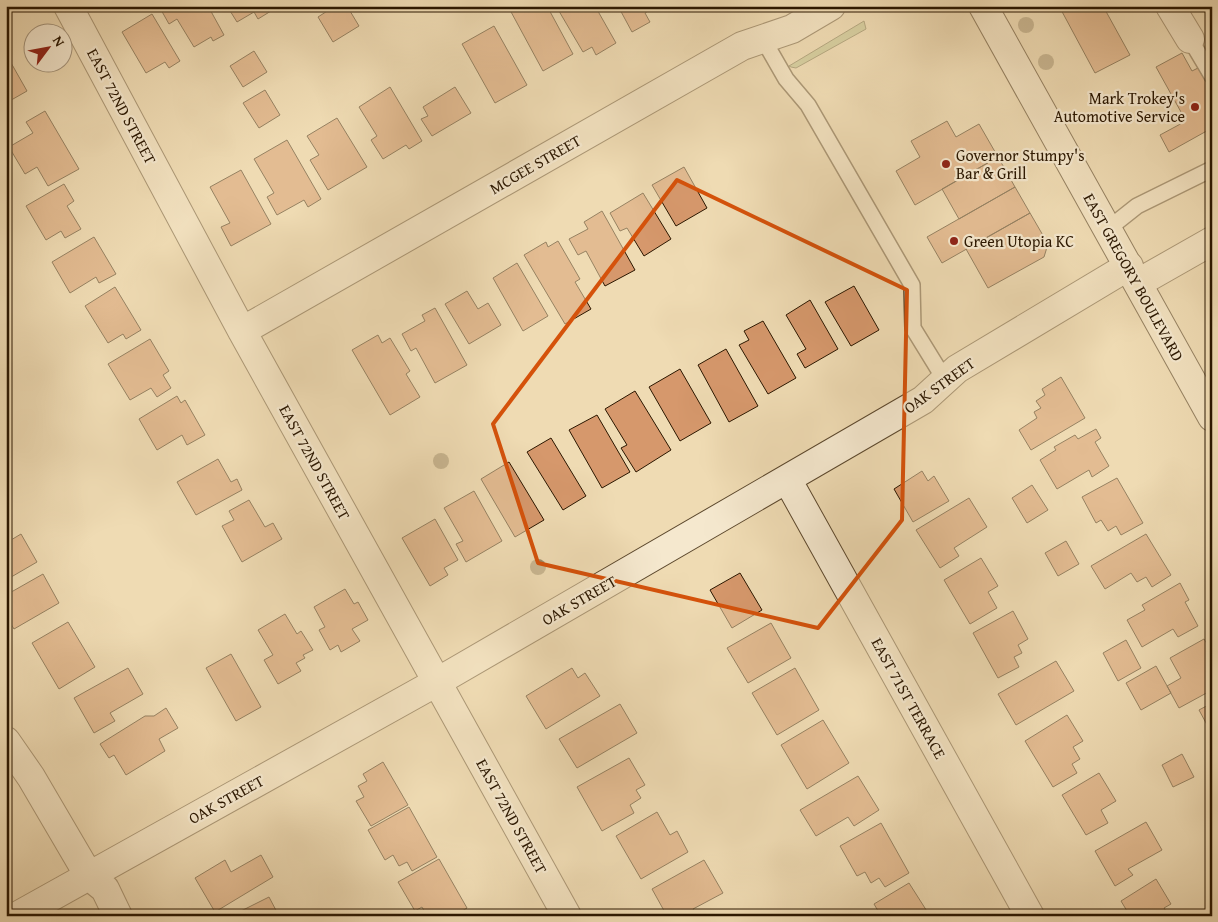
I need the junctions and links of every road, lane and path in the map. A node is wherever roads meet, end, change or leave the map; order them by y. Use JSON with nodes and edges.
{"nodes":[{"id":1,"x":68,"y":6,"type":"edge"},
{"id":2,"x":831,"y":6,"type":"edge"},
{"id":3,"x":983,"y":6,"type":"edge"},
{"id":4,"x":1170,"y":6,"type":"edge"},
{"id":5,"x":763,"y":38,"type":"junction"},
{"id":6,"x":1190,"y":39,"type":"joint"},
{"id":7,"x":1212,"y":76,"type":"edge"},
{"id":8,"x":1212,"y":169,"type":"edge"},
{"id":9,"x":1108,"y":229,"type":"junction"},
{"id":10,"x":1212,"y":241,"type":"edge"},
{"id":11,"x":1133,"y":275,"type":"junction"},
{"id":12,"x":242,"y":331,"type":"junction"},
{"id":13,"x":945,"y":380,"type":"junction"},
{"id":14,"x":1212,"y":417,"type":"edge"},
{"id":15,"x":787,"y":480,"type":"junction"},
{"id":16,"x":437,"y":682,"type":"junction"},
{"id":17,"x":6,"y":741,"type":"edge"},
{"id":18,"x":89,"y":876,"type":"junction"},
{"id":19,"x":17,"y":916,"type":"edge"},
{"id":20,"x":118,"y":916,"type":"edge"},
{"id":21,"x":567,"y":916,"type":"edge"},
{"id":22,"x":1030,"y":916,"type":"edge"}],
"edges":[{"from":1,"to":12,"type":"street","name":"EAST 72ND STREET"},
{"from":2,"to":5,"type":"street","name":"MCGEE STREET"},
{"from":3,"to":9,"type":"street","name":"EAST GREGORY BOULEVARD"},
{"from":4,"to":6,"type":"street"},
{"from":5,"to":12,"type":"street","name":"MCGEE STREET"},
{"from":5,"to":13,"type":"lane"},
{"from":6,"to":7,"type":"lane"},
{"from":8,"to":9,"type":"lane"},
{"from":9,"to":11,"type":"street","name":"EAST GREGORY BOULEVARD"},
{"from":10,"to":11,"type":"street","name":"OAK STREET"},
{"from":11,"to":13,"type":"street","name":"OAK STREET"},
{"from":11,"to":14,"type":"street","name":"EAST GREGORY BOULEVARD"},
{"from":12,"to":16,"type":"street","name":"EAST 72ND STREET"},
{"from":13,"to":15,"type":"street","name":"OAK STREET"},
{"from":15,"to":16,"type":"street","name":"OAK STREET"},
{"from":15,"to":22,"type":"street","name":"EAST 71ST TERRACE"},
{"from":16,"to":18,"type":"street","name":"OAK STREET"},
{"from":16,"to":21,"type":"street","name":"EAST 72ND STREET"},
{"from":17,"to":18,"type":"street"},
{"from":18,"to":19,"type":"street","name":"OAK STREET"},
{"from":18,"to":20,"type":"street"}]}
